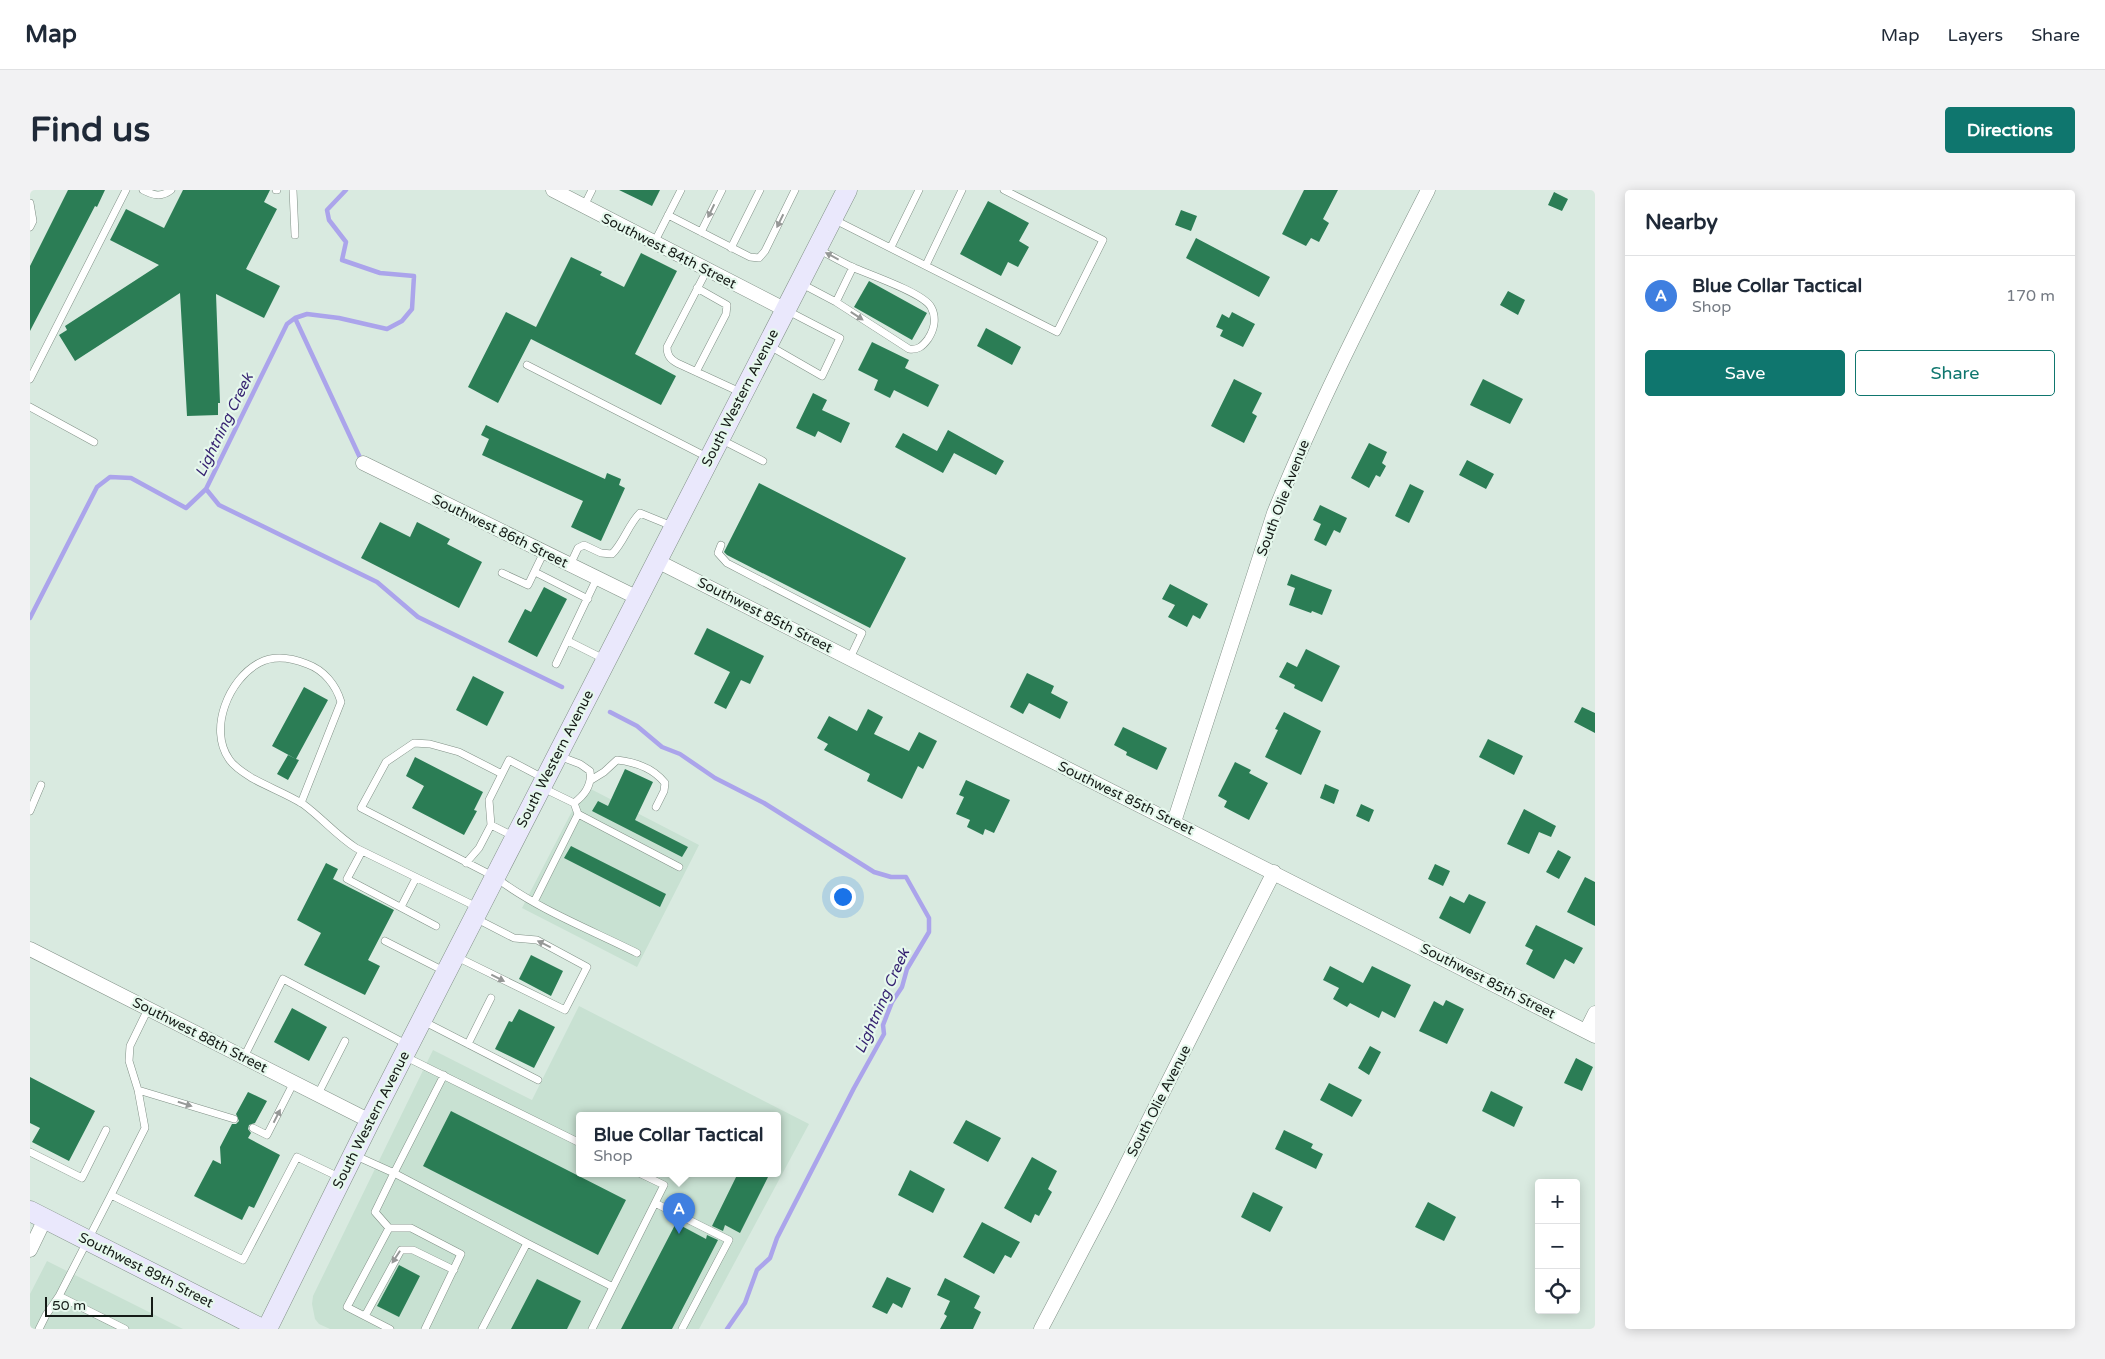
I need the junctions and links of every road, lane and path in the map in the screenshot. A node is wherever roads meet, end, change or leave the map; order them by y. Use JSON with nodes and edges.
{"nodes":[{"id":1,"x":126,"y":190,"type":"edge"},
{"id":2,"x":143,"y":190,"type":"edge"},
{"id":3,"x":171,"y":190,"type":"edge"},
{"id":4,"x":293,"y":190,"type":"edge"},
{"id":5,"x":553,"y":190,"type":"edge"},
{"id":6,"x":592,"y":190,"type":"edge"},
{"id":7,"x":681,"y":190,"type":"edge"},
{"id":8,"x":722,"y":190,"type":"edge"},
{"id":9,"x":760,"y":190,"type":"edge"},
{"id":10,"x":795,"y":190,"type":"edge"},
{"id":11,"x":847,"y":190,"type":"edge"},
{"id":12,"x":918,"y":190,"type":"edge"},
{"id":13,"x":962,"y":190,"type":"edge"},
{"id":14,"x":1004,"y":190,"type":"edge"},
{"id":15,"x":1428,"y":190,"type":"edge"},
{"id":16,"x":30,"y":203,"type":"edge"},
{"id":17,"x":584,"y":207,"type":"junction"},
{"id":18,"x":668,"y":215,"type":"junction"},
{"id":19,"x":832,"y":218,"type":"junction"},
{"id":20,"x":30,"y":227,"type":"edge"},
{"id":21,"x":701,"y":232,"type":"junction"},
{"id":22,"x":295,"y":236,"type":"dead end"},
{"id":23,"x":654,"y":243,"type":"junction"},
{"id":24,"x":890,"y":247,"type":"junction"},
{"id":25,"x":731,"y":248,"type":"junction"},
{"id":26,"x":817,"y":248,"type":"junction"},
{"id":27,"x":926,"y":265,"type":"junction"},
{"id":28,"x":853,"y":267,"type":"junction"},
{"id":29,"x":707,"y":270,"type":"junction"},
{"id":30,"x":800,"y":283,"type":"junction"},
{"id":31,"x":697,"y":288,"type":"junction"},
{"id":32,"x":836,"y":302,"type":"junction"},
{"id":33,"x":786,"y":310,"type":"junction"},
{"id":34,"x":768,"y":345,"type":"junction"},
{"id":35,"x":527,"y":366,"type":"dead end"},
{"id":36,"x":696,"y":372,"type":"junction"},
{"id":37,"x":30,"y":379,"type":"edge"},
{"id":38,"x":743,"y":394,"type":"junction"},
{"id":39,"x":30,"y":407,"type":"edge"},
{"id":40,"x":720,"y":439,"type":"junction"},
{"id":41,"x":94,"y":442,"type":"dead end"},
{"id":42,"x":710,"y":459,"type":"junction"},
{"id":43,"x":762,"y":461,"type":"dead end"},
{"id":44,"x":363,"y":463,"type":"dead end"},
{"id":45,"x":674,"y":527,"type":"junction"},
{"id":46,"x":720,"y":545,"type":"dead end"},
{"id":47,"x":544,"y":552,"type":"junction"},
{"id":48,"x":657,"y":561,"type":"junction"},
{"id":49,"x":570,"y":565,"type":"junction"},
{"id":50,"x":535,"y":572,"type":"junction"},
{"id":51,"x":502,"y":573,"type":"dead end"},
{"id":52,"x":597,"y":578,"type":"junction"},
{"id":53,"x":638,"y":598,"type":"junction"},
{"id":54,"x":588,"y":599,"type":"junction"},
{"id":55,"x":568,"y":641,"type":"junction"},
{"id":56,"x":850,"y":658,"type":"junction"},
{"id":57,"x":606,"y":660,"type":"junction"},
{"id":58,"x":556,"y":664,"type":"dead end"},
{"id":59,"x":557,"y":756,"type":"junction"},
{"id":60,"x":502,"y":774,"type":"junction"},
{"id":61,"x":591,"y":780,"type":"junction"},
{"id":62,"x":543,"y":783,"type":"junction"},
{"id":63,"x":41,"y":785,"type":"dead end"},
{"id":64,"x":302,"y":803,"type":"junction"},
{"id":65,"x":574,"y":803,"type":"junction"},
{"id":66,"x":656,"y":807,"type":"dead end"},
{"id":67,"x":30,"y":811,"type":"edge"},
{"id":68,"x":578,"y":814,"type":"junction"},
{"id":69,"x":1174,"y":822,"type":"junction"},
{"id":70,"x":491,"y":824,"type":"junction"},
{"id":71,"x":515,"y":837,"type":"junction"},
{"id":72,"x":362,"y":851,"type":"junction"},
{"id":73,"x":466,"y":863,"type":"junction"},
{"id":74,"x":679,"y":867,"type":"dead end"},
{"id":75,"x":1274,"y":872,"type":"junction"},
{"id":76,"x":416,"y":878,"type":"junction"},
{"id":77,"x":495,"y":878,"type":"junction"},
{"id":78,"x":534,"y":902,"type":"junction"},
{"id":79,"x":400,"y":907,"type":"junction"},
{"id":80,"x":477,"y":913,"type":"junction"},
{"id":81,"x":436,"y":926,"type":"dead end"},
{"id":82,"x":384,"y":941,"type":"dead end"},
{"id":83,"x":30,"y":949,"type":"edge"},
{"id":84,"x":637,"y":953,"type":"dead end"},
{"id":85,"x":450,"y":964,"type":"junction"},
{"id":86,"x":491,"y":998,"type":"dead end"},
{"id":87,"x":148,"y":1009,"type":"junction"},
{"id":88,"x":1595,"y":1014,"type":"edge"},
{"id":89,"x":422,"y":1020,"type":"junction"},
{"id":90,"x":1590,"y":1034,"type":"edge"},
{"id":91,"x":345,"y":1041,"type":"dead end"},
{"id":92,"x":468,"y":1044,"type":"junction"},
{"id":93,"x":406,"y":1051,"type":"junction"},
{"id":94,"x":244,"y":1057,"type":"junction"},
{"id":95,"x":444,"y":1076,"type":"junction"},
{"id":96,"x":538,"y":1080,"type":"dead end"},
{"id":97,"x":294,"y":1082,"type":"junction"},
{"id":98,"x":138,"y":1090,"type":"junction"},
{"id":99,"x":318,"y":1094,"type":"junction"},
{"id":100,"x":234,"y":1119,"type":"dead end"},
{"id":101,"x":370,"y":1121,"type":"junction"},
{"id":102,"x":253,"y":1128,"type":"dead end"},
{"id":103,"x":106,"y":1130,"type":"dead end"},
{"id":104,"x":576,"y":1141,"type":"edge"},
{"id":105,"x":30,"y":1152,"type":"edge"},
{"id":106,"x":353,"y":1155,"type":"junction"},
{"id":107,"x":394,"y":1173,"type":"junction"},
{"id":108,"x":647,"y":1177,"type":"edge"},
{"id":109,"x":342,"y":1178,"type":"junction"},
{"id":110,"x":111,"y":1195,"type":"junction"},
{"id":111,"x":655,"y":1203,"type":"junction"},
{"id":112,"x":38,"y":1215,"type":"edge"},
{"id":113,"x":389,"y":1228,"type":"junction"},
{"id":114,"x":88,"y":1241,"type":"junction"},
{"id":115,"x":527,"y":1243,"type":"junction"},
{"id":116,"x":30,"y":1250,"type":"edge"},
{"id":117,"x":454,"y":1270,"type":"junction"},
{"id":118,"x":613,"y":1287,"type":"junction"},
{"id":119,"x":59,"y":1296,"type":"junction"},
{"id":120,"x":364,"y":1316,"type":"junction"},
{"id":121,"x":39,"y":1329,"type":"edge"},
{"id":122,"x":125,"y":1329,"type":"edge"},
{"id":123,"x":262,"y":1329,"type":"edge"},
{"id":124,"x":267,"y":1329,"type":"edge"},
{"id":125,"x":390,"y":1329,"type":"edge"},
{"id":126,"x":426,"y":1329,"type":"edge"},
{"id":127,"x":482,"y":1329,"type":"edge"},
{"id":128,"x":592,"y":1329,"type":"edge"},
{"id":129,"x":682,"y":1329,"type":"edge"},
{"id":130,"x":1041,"y":1329,"type":"edge"}],
"edges":[{"from":1,"to":37,"type":"lane"},
{"from":2,"to":3,"type":"lane"},
{"from":4,"to":22,"type":"lane"},
{"from":5,"to":17,"type":"street","name":"Southwest 84th Street"},
{"from":6,"to":17,"type":"lane"},
{"from":7,"to":18,"type":"lane"},
{"from":8,"to":21,"type":"lane","one_way":true},
{"from":9,"to":25,"type":"lane"},
{"from":10,"to":25,"type":"lane","one_way":true},
{"from":11,"to":19,"type":"main road","name":"South Western Avenue"},
{"from":12,"to":24,"type":"lane"},
{"from":13,"to":27,"type":"lane"},
{"from":14,"to":27,"type":"lane"},
{"from":15,"to":69,"type":"street","name":"South Olie Avenue"},
{"from":16,"to":20,"type":"lane"},
{"from":17,"to":23,"type":"street","name":"Southwest 84th Street"},
{"from":18,"to":21,"type":"lane"},
{"from":18,"to":23,"type":"lane"},
{"from":19,"to":24,"type":"lane"},
{"from":19,"to":26,"type":"main road","name":"South Western Avenue"},
{"from":21,"to":25,"type":"lane"},
{"from":23,"to":29,"type":"street","name":"Southwest 84th Street"},
{"from":24,"to":27,"type":"lane"},
{"from":28,"to":26,"type":"lane","one_way":true},
{"from":26,"to":30,"type":"main road","name":"South Western Avenue"},
{"from":28,"to":32,"type":"lane"},
{"from":32,"to":28,"type":"lane","one_way":true},
{"from":29,"to":31,"type":"lane"},
{"from":29,"to":33,"type":"street","name":"Southwest 84th Street"},
{"from":30,"to":32,"type":"lane"},
{"from":30,"to":33,"type":"main road","name":"South Western Avenue"},
{"from":31,"to":36,"type":"lane"},
{"from":31,"to":36,"type":"lane"},
{"from":33,"to":34,"type":"main road","name":"South Western Avenue"},
{"from":33,"to":34,"type":"lane"},
{"from":34,"to":38,"type":"main road","name":"South Western Avenue"},
{"from":35,"to":42,"type":"lane"},
{"from":36,"to":38,"type":"lane"},
{"from":38,"to":40,"type":"main road","name":"South Western Avenue"},
{"from":39,"to":41,"type":"lane"},
{"from":40,"to":42,"type":"main road","name":"South Western Avenue"},
{"from":40,"to":43,"type":"lane"},
{"from":42,"to":45,"type":"main road","name":"South Western Avenue"},
{"from":44,"to":47,"type":"street","name":"Southwest 86th Street"},
{"from":45,"to":48,"type":"main road","name":"South Western Avenue"},
{"from":45,"to":49,"type":"lane"},
{"from":46,"to":56,"type":"lane"},
{"from":47,"to":49,"type":"street","name":"Southwest 86th Street"},
{"from":47,"to":50,"type":"lane"},
{"from":48,"to":53,"type":"main road","name":"South Western Avenue"},
{"from":48,"to":56,"type":"street","name":"Southwest 85th Street"},
{"from":49,"to":52,"type":"street","name":"Southwest 86th Street"},
{"from":50,"to":51,"type":"lane"},
{"from":50,"to":54,"type":"lane"},
{"from":52,"to":53,"type":"street","name":"Southwest 86th Street"},
{"from":52,"to":54,"type":"lane"},
{"from":53,"to":57,"type":"main road","name":"South Western Avenue"},
{"from":54,"to":55,"type":"lane"},
{"from":55,"to":57,"type":"lane"},
{"from":55,"to":58,"type":"lane"},
{"from":56,"to":69,"type":"street","name":"Southwest 85th Street"},
{"from":57,"to":59,"type":"main road","name":"South Western Avenue"},
{"from":59,"to":61,"type":"lane"},
{"from":59,"to":62,"type":"main road","name":"South Western Avenue"},
{"from":60,"to":62,"type":"lane"},
{"from":60,"to":70,"type":"lane"},
{"from":60,"to":73,"type":"lane"},
{"from":61,"to":65,"type":"lane"},
{"from":61,"to":66,"type":"lane"},
{"from":62,"to":65,"type":"lane"},
{"from":62,"to":71,"type":"main road","name":"South Western Avenue"},
{"from":63,"to":67,"type":"lane"},
{"from":64,"to":64,"type":"lane"},
{"from":64,"to":72,"type":"lane"},
{"from":65,"to":68,"type":"lane"},
{"from":68,"to":74,"type":"lane"},
{"from":68,"to":78,"type":"lane"},
{"from":69,"to":75,"type":"street","name":"Southwest 85th Street"},
{"from":70,"to":71,"type":"lane"},
{"from":70,"to":73,"type":"lane"},
{"from":71,"to":77,"type":"main road","name":"South Western Avenue"},
{"from":72,"to":76,"type":"lane"},
{"from":72,"to":79,"type":"lane"},
{"from":73,"to":77,"type":"lane"},
{"from":75,"to":90,"type":"street","name":"Southwest 85th Street"},
{"from":75,"to":130,"type":"street","name":"South Olie Avenue"},
{"from":76,"to":79,"type":"lane"},
{"from":76,"to":80,"type":"lane"},
{"from":77,"to":78,"type":"lane"},
{"from":77,"to":80,"type":"main road","name":"South Western Avenue"},
{"from":78,"to":84,"type":"lane"},
{"from":79,"to":81,"type":"lane"},
{"from":80,"to":85,"type":"main road","name":"South Western Avenue"},
{"from":85,"to":80,"type":"lane","one_way":true},
{"from":82,"to":85,"type":"lane"},
{"from":83,"to":87,"type":"street","name":"Southwest 88th Street"},
{"from":85,"to":89,"type":"main road","name":"South Western Avenue"},
{"from":86,"to":92,"type":"lane"},
{"from":87,"to":94,"type":"street","name":"Southwest 88th Street"},
{"from":87,"to":98,"type":"lane"},
{"from":88,"to":90,"type":"street"},
{"from":89,"to":92,"type":"lane"},
{"from":89,"to":93,"type":"main road","name":"South Western Avenue"},
{"from":91,"to":99,"type":"lane"},
{"from":92,"to":96,"type":"lane"},
{"from":93,"to":94,"type":"lane"},
{"from":93,"to":95,"type":"lane"},
{"from":93,"to":101,"type":"main road","name":"South Western Avenue"},
{"from":94,"to":97,"type":"street","name":"Southwest 88th Street"},
{"from":95,"to":104,"type":"lane"},
{"from":95,"to":107,"type":"lane"},
{"from":97,"to":99,"type":"street","name":"Southwest 88th Street"},
{"from":102,"to":97,"type":"lane","one_way":true},
{"from":98,"to":100,"type":"lane","one_way":true},
{"from":98,"to":110,"type":"lane"},
{"from":99,"to":101,"type":"street","name":"Southwest 88th Street"},
{"from":101,"to":106,"type":"main road","name":"South Western Avenue"},
{"from":103,"to":105,"type":"lane"},
{"from":106,"to":107,"type":"lane"},
{"from":106,"to":109,"type":"main road","name":"South Western Avenue"},
{"from":107,"to":113,"type":"lane"},
{"from":107,"to":115,"type":"lane"},
{"from":108,"to":111,"type":"lane"},
{"from":109,"to":110,"type":"lane"},
{"from":109,"to":124,"type":"main road","name":"South Western Avenue"},
{"from":110,"to":114,"type":"lane"},
{"from":111,"to":118,"type":"lane"},
{"from":111,"to":129,"type":"lane"},
{"from":112,"to":114,"type":"main road","name":"Southwest 89th Street"},
{"from":112,"to":116,"type":"street"},
{"from":113,"to":117,"type":"lane"},
{"from":113,"to":120,"type":"lane"},
{"from":114,"to":119,"type":"lane"},
{"from":114,"to":123,"type":"main road","name":"Southwest 89th Street"},
{"from":115,"to":118,"type":"lane"},
{"from":115,"to":127,"type":"lane"},
{"from":117,"to":120,"type":"lane","one_way":true},
{"from":117,"to":126,"type":"lane"},
{"from":118,"to":128,"type":"lane"},
{"from":119,"to":121,"type":"lane"},
{"from":119,"to":122,"type":"lane"},
{"from":120,"to":125,"type":"lane"}]}
